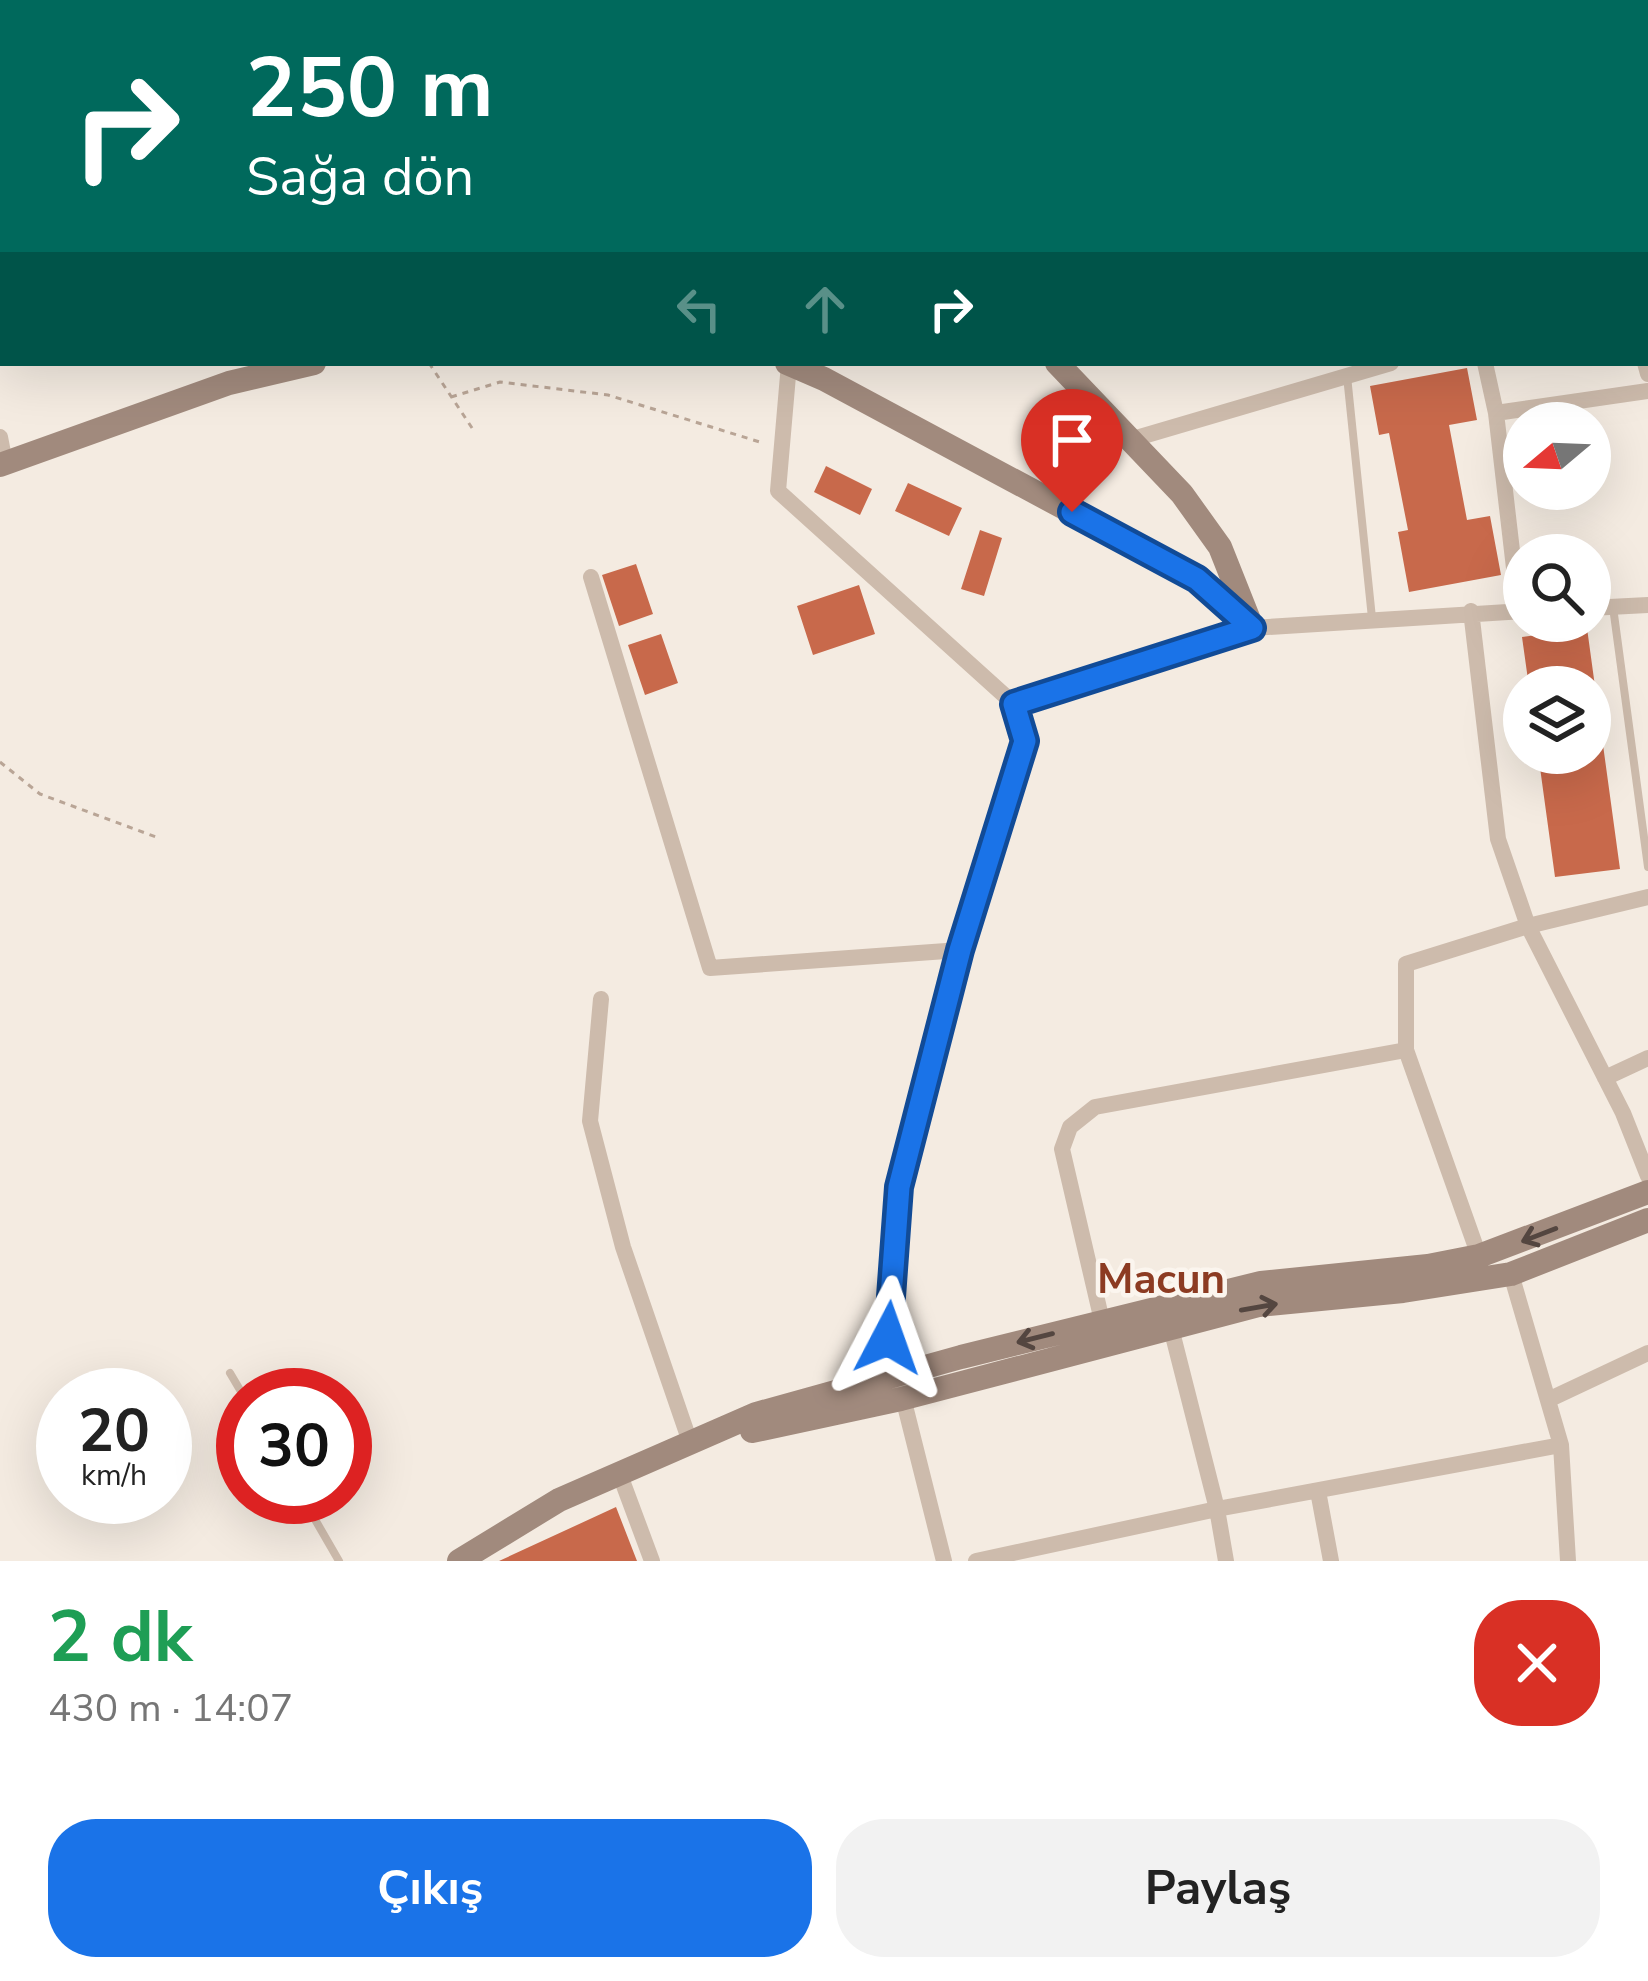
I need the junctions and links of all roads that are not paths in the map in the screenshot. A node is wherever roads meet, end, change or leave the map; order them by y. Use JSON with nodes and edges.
{"nodes":[{"id":1,"x":301,"y":366,"type":"edge"},
{"id":2,"x":788,"y":366,"type":"edge"},
{"id":3,"x":795,"y":366,"type":"edge"},
{"id":4,"x":1060,"y":366,"type":"edge"},
{"id":5,"x":1381,"y":366,"type":"edge"},
{"id":6,"x":1486,"y":366,"type":"edge"},
{"id":7,"x":1347,"y":376,"type":"junction"},
{"id":8,"x":1648,"y":391,"type":"edge"},
{"id":9,"x":1496,"y":413,"type":"junction"},
{"id":10,"x":0,"y":436,"type":"edge"},
{"id":11,"x":1133,"y":439,"type":"junction"},
{"id":12,"x":2,"y":464,"type":"edge"},
{"id":13,"x":1512,"y":534,"type":"edge"},
{"id":14,"x":591,"y":577,"type":"dead end"},
{"id":15,"x":1648,"y":604,"type":"edge"},
{"id":16,"x":1613,"y":607,"type":"joint"},
{"id":17,"x":1471,"y":611,"type":"junction"},
{"id":18,"x":1503,"y":611,"type":"edge"},
{"id":19,"x":1372,"y":618,"type":"junction"},
{"id":20,"x":1252,"y":628,"type":"junction"},
{"id":21,"x":1014,"y":704,"type":"junction"},
{"id":22,"x":1648,"y":867,"type":"edge"},
{"id":23,"x":1648,"y":897,"type":"edge"},
{"id":24,"x":1528,"y":926,"type":"junction"},
{"id":25,"x":960,"y":950,"type":"junction"},
{"id":26,"x":601,"y":999,"type":"dead end"},
{"id":27,"x":1406,"y":1049,"type":"junction"},
{"id":28,"x":1648,"y":1058,"type":"edge"},
{"id":29,"x":1605,"y":1078,"type":"junction"},
{"id":30,"x":1648,"y":1176,"type":"edge"},
{"id":31,"x":1648,"y":1192,"type":"edge"},
{"id":32,"x":1648,"y":1220,"type":"edge"},
{"id":33,"x":1479,"y":1256,"type":"junction"},
{"id":34,"x":1511,"y":1274,"type":"junction"},
{"id":35,"x":1102,"y":1321,"type":"junction"},
{"id":36,"x":1171,"y":1328,"type":"junction"},
{"id":37,"x":1648,"y":1353,"type":"edge"},
{"id":38,"x":898,"y":1387,"type":"junction"},
{"id":39,"x":1548,"y":1400,"type":"junction"},
{"id":40,"x":694,"y":1444,"type":"junction"},
{"id":41,"x":1561,"y":1445,"type":"junction"},
{"id":42,"x":620,"y":1475,"type":"junction"},
{"id":43,"x":1318,"y":1491,"type":"junction"},
{"id":44,"x":1217,"y":1509,"type":"junction"},
{"id":45,"x":318,"y":1524,"type":"edge"},
{"id":46,"x":339,"y":1561,"type":"edge"},
{"id":47,"x":459,"y":1561,"type":"edge"},
{"id":48,"x":652,"y":1561,"type":"edge"},
{"id":49,"x":944,"y":1561,"type":"edge"},
{"id":50,"x":976,"y":1561,"type":"edge"},
{"id":51,"x":1226,"y":1561,"type":"edge"},
{"id":52,"x":1330,"y":1561,"type":"edge"},
{"id":53,"x":1568,"y":1561,"type":"edge"}],
"edges":[{"from":1,"to":12,"type":"street"},
{"from":2,"to":21,"type":"street"},
{"from":3,"to":20,"type":"street"},
{"from":4,"to":11,"type":"street"},
{"from":5,"to":7,"type":"street"},
{"from":6,"to":9,"type":"street"},
{"from":7,"to":11,"type":"street"},
{"from":7,"to":19,"type":"lane"},
{"from":8,"to":9,"type":"street"},
{"from":9,"to":13,"type":"street"},
{"from":10,"to":12,"type":"street"},
{"from":11,"to":20,"type":"street"},
{"from":14,"to":25,"type":"street"},
{"from":15,"to":16,"type":"street"},
{"from":16,"to":22,"type":"lane"},
{"from":17,"to":18,"type":"street"},
{"from":17,"to":19,"type":"street"},
{"from":17,"to":24,"type":"street"},
{"from":19,"to":20,"type":"street"},
{"from":20,"to":21,"type":"street"},
{"from":21,"to":25,"type":"street"},
{"from":23,"to":24,"type":"street"},
{"from":24,"to":27,"type":"street"},
{"from":24,"to":29,"type":"street"},
{"from":25,"to":38,"type":"street"},
{"from":26,"to":40,"type":"street"},
{"from":27,"to":33,"type":"street"},
{"from":27,"to":35,"type":"street"},
{"from":28,"to":29,"type":"street"},
{"from":29,"to":30,"type":"street"},
{"from":31,"to":33,"type":"street","one_way":true},
{"from":32,"to":34,"type":"street"},
{"from":33,"to":35,"type":"street"},
{"from":36,"to":34,"type":"street","one_way":true},
{"from":34,"to":39,"type":"street"},
{"from":35,"to":38,"type":"street","one_way":true},
{"from":36,"to":38,"type":"street"},
{"from":36,"to":44,"type":"street"},
{"from":37,"to":39,"type":"street"},
{"from":38,"to":40,"type":"street"},
{"from":38,"to":49,"type":"street"},
{"from":39,"to":41,"type":"street"},
{"from":40,"to":42,"type":"street"},
{"from":41,"to":43,"type":"street"},
{"from":41,"to":53,"type":"street"},
{"from":42,"to":47,"type":"street"},
{"from":42,"to":48,"type":"street"},
{"from":43,"to":44,"type":"street"},
{"from":43,"to":52,"type":"street"},
{"from":44,"to":50,"type":"street"},
{"from":44,"to":51,"type":"street"},
{"from":45,"to":46,"type":"lane"}]}
